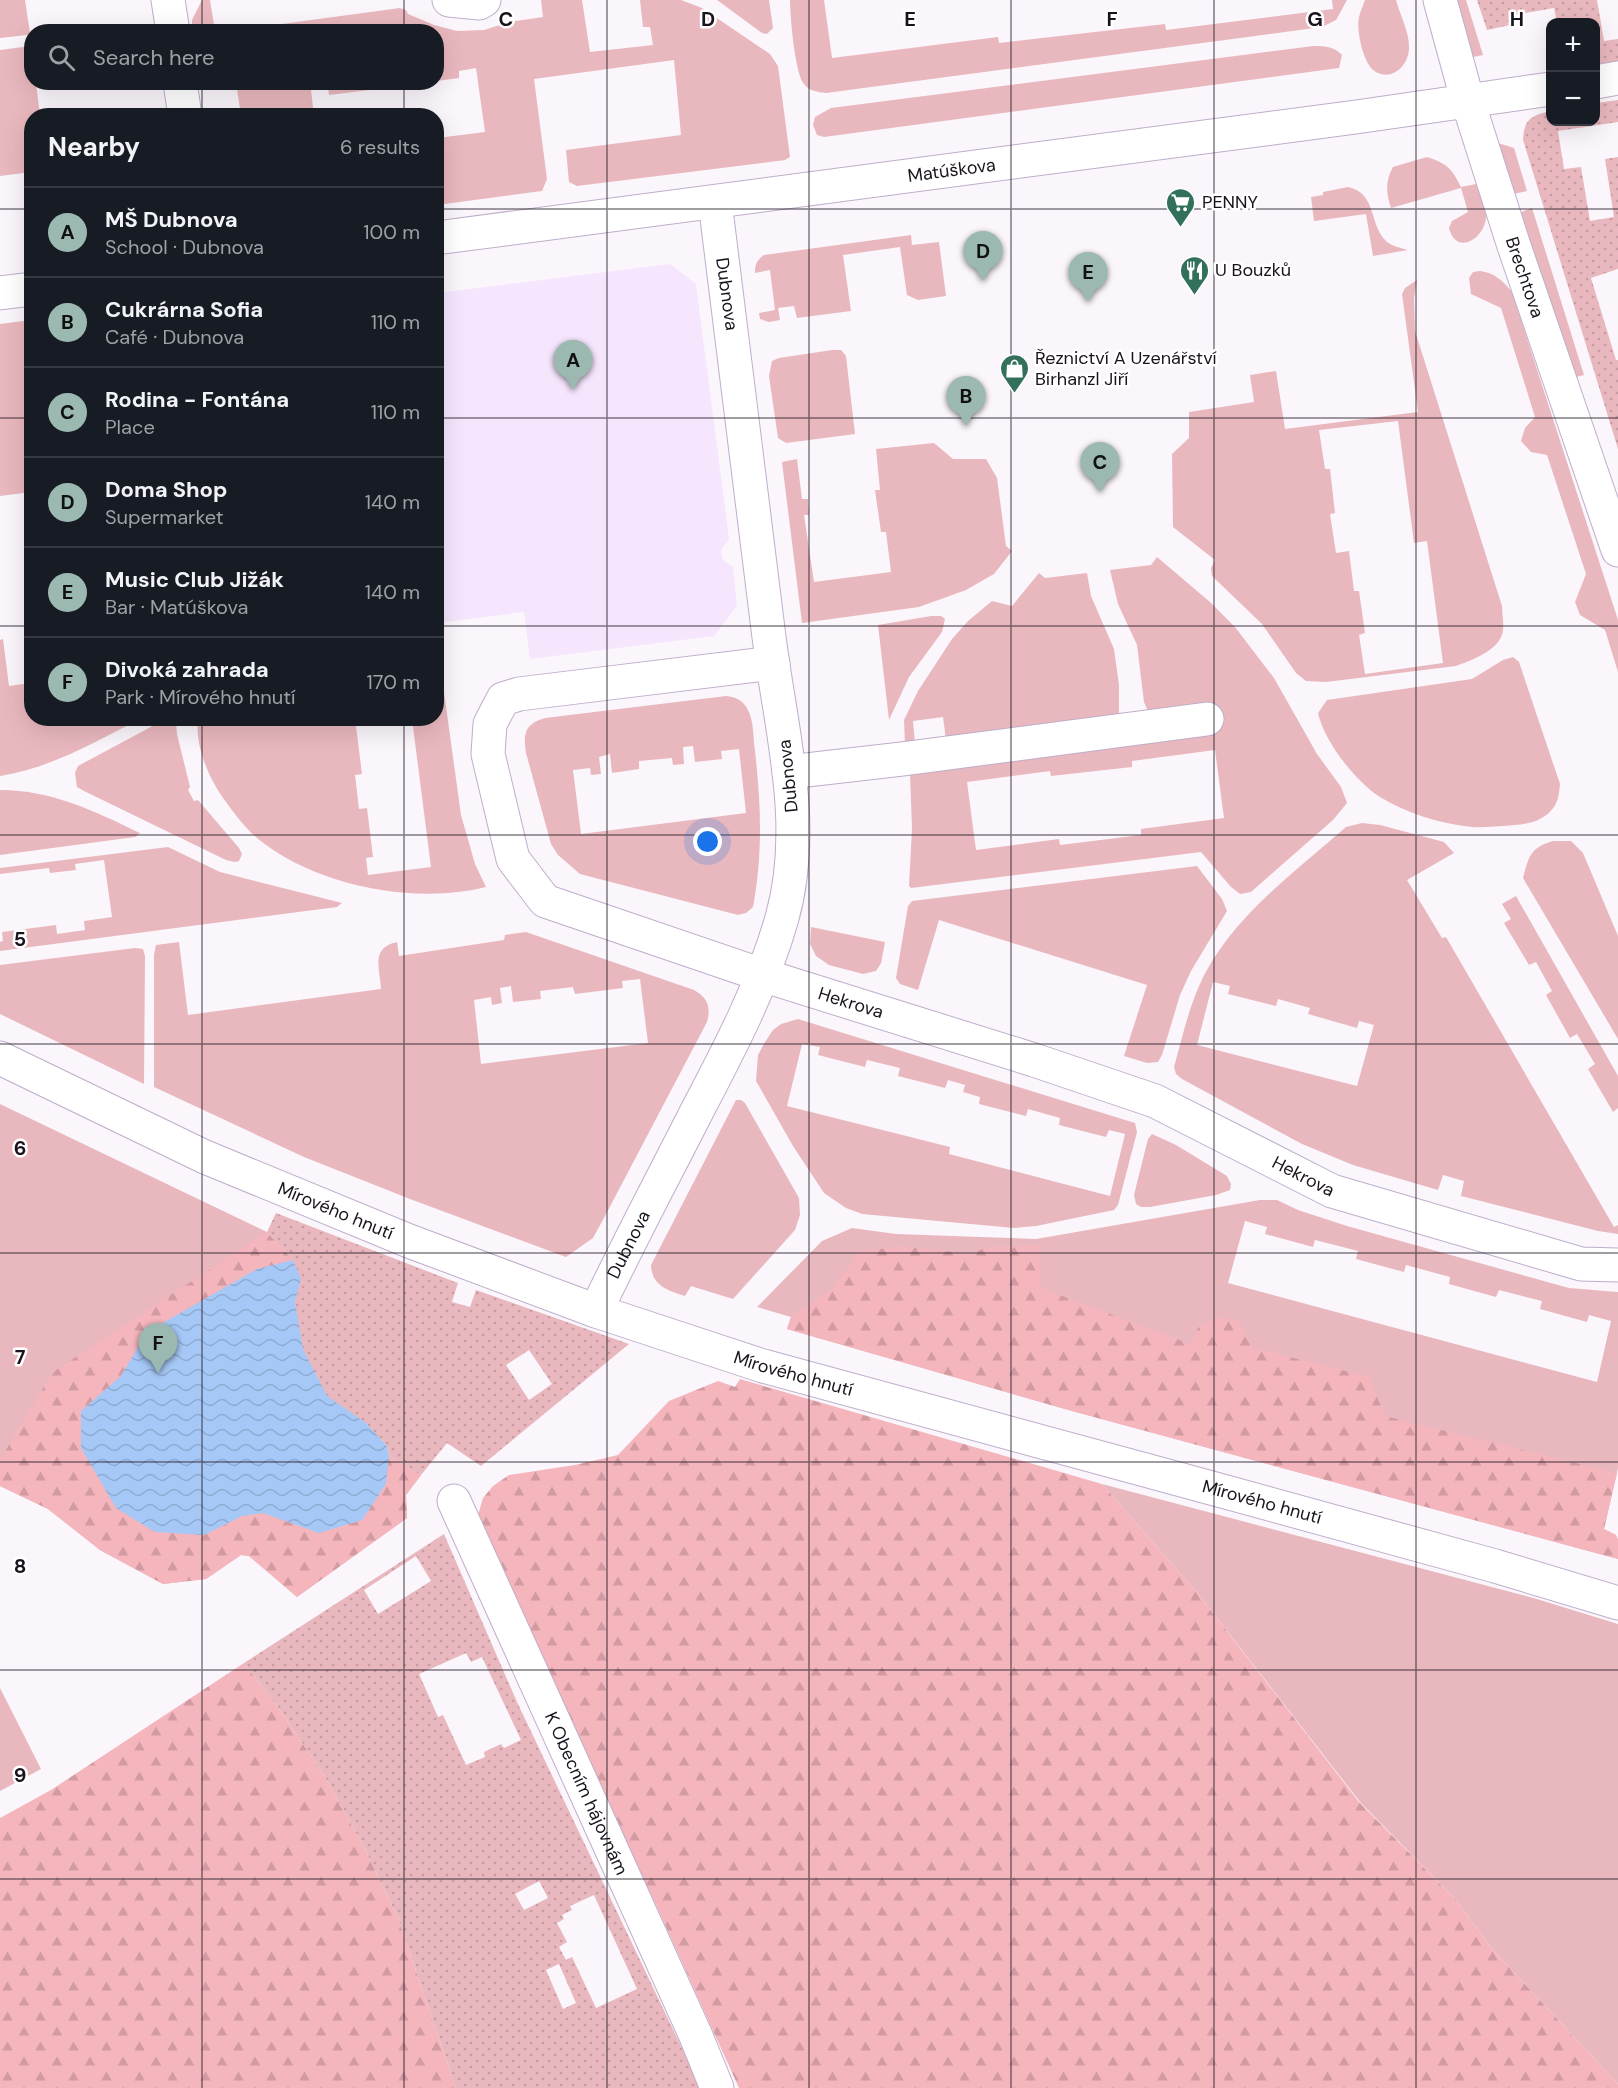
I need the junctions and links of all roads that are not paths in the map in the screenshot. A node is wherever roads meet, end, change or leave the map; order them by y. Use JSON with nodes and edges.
{"nodes":[{"id":1,"x":168,"y":0,"type":"edge"},
{"id":2,"x":448,"y":0,"type":"edge"},
{"id":3,"x":484,"y":0,"type":"edge"},
{"id":4,"x":1440,"y":0,"type":"edge"},
{"id":5,"x":172,"y":24,"type":"edge"},
{"id":6,"x":1618,"y":78,"type":"edge"},
{"id":7,"x":1600,"y":81,"type":"edge"},
{"id":8,"x":181,"y":90,"type":"edge"},
{"id":9,"x":1546,"y":90,"type":"edge"},
{"id":10,"x":1468,"y":102,"type":"junction"},
{"id":11,"x":184,"y":108,"type":"edge"},
{"id":12,"x":715,"y":202,"type":"junction"},
{"id":13,"x":444,"y":237,"type":"edge"},
{"id":14,"x":24,"y":290,"type":"edge"},
{"id":15,"x":0,"y":293,"type":"edge"},
{"id":16,"x":1618,"y":548,"type":"edge"},
{"id":17,"x":773,"y":663,"type":"junction"},
{"id":18,"x":1207,"y":719,"type":"dead end"},
{"id":19,"x":789,"y":772,"type":"junction"},
{"id":20,"x":762,"y":975,"type":"junction"},
{"id":21,"x":0,"y":1058,"type":"edge"},
{"id":22,"x":1618,"y":1265,"type":"edge"},
{"id":23,"x":596,"y":1311,"type":"junction"},
{"id":24,"x":454,"y":1501,"type":"dead end"},
{"id":25,"x":1618,"y":1603,"type":"edge"},
{"id":26,"x":717,"y":2088,"type":"edge"}],
"edges":[{"from":1,"to":5,"type":"street"},
{"from":2,"to":3,"type":"street"},
{"from":4,"to":10,"type":"street","name":"Brechtova"},
{"from":6,"to":7,"type":"street"},
{"from":8,"to":11,"type":"street"},
{"from":9,"to":10,"type":"street","name":"Matúškova"},
{"from":10,"to":12,"type":"street","name":"Matúškova"},
{"from":10,"to":16,"type":"street","name":"Brechtova"},
{"from":12,"to":13,"type":"street","name":"Matúškova"},
{"from":12,"to":17,"type":"street","name":"Dubnova"},
{"from":14,"to":15,"type":"street"},
{"from":17,"to":19,"type":"street","name":"Dubnova"},
{"from":17,"to":20,"type":"street","name":"Hekrova"},
{"from":18,"to":19,"type":"street"},
{"from":19,"to":20,"type":"street","name":"Dubnova"},
{"from":20,"to":22,"type":"street","name":"Hekrova"},
{"from":20,"to":23,"type":"street","name":"Dubnova"},
{"from":21,"to":23,"type":"street","name":"Mírového hnutí"},
{"from":23,"to":25,"type":"street","name":"Mírového hnutí"},
{"from":24,"to":26,"type":"street","name":"K Obecním hájovnám"}]}
